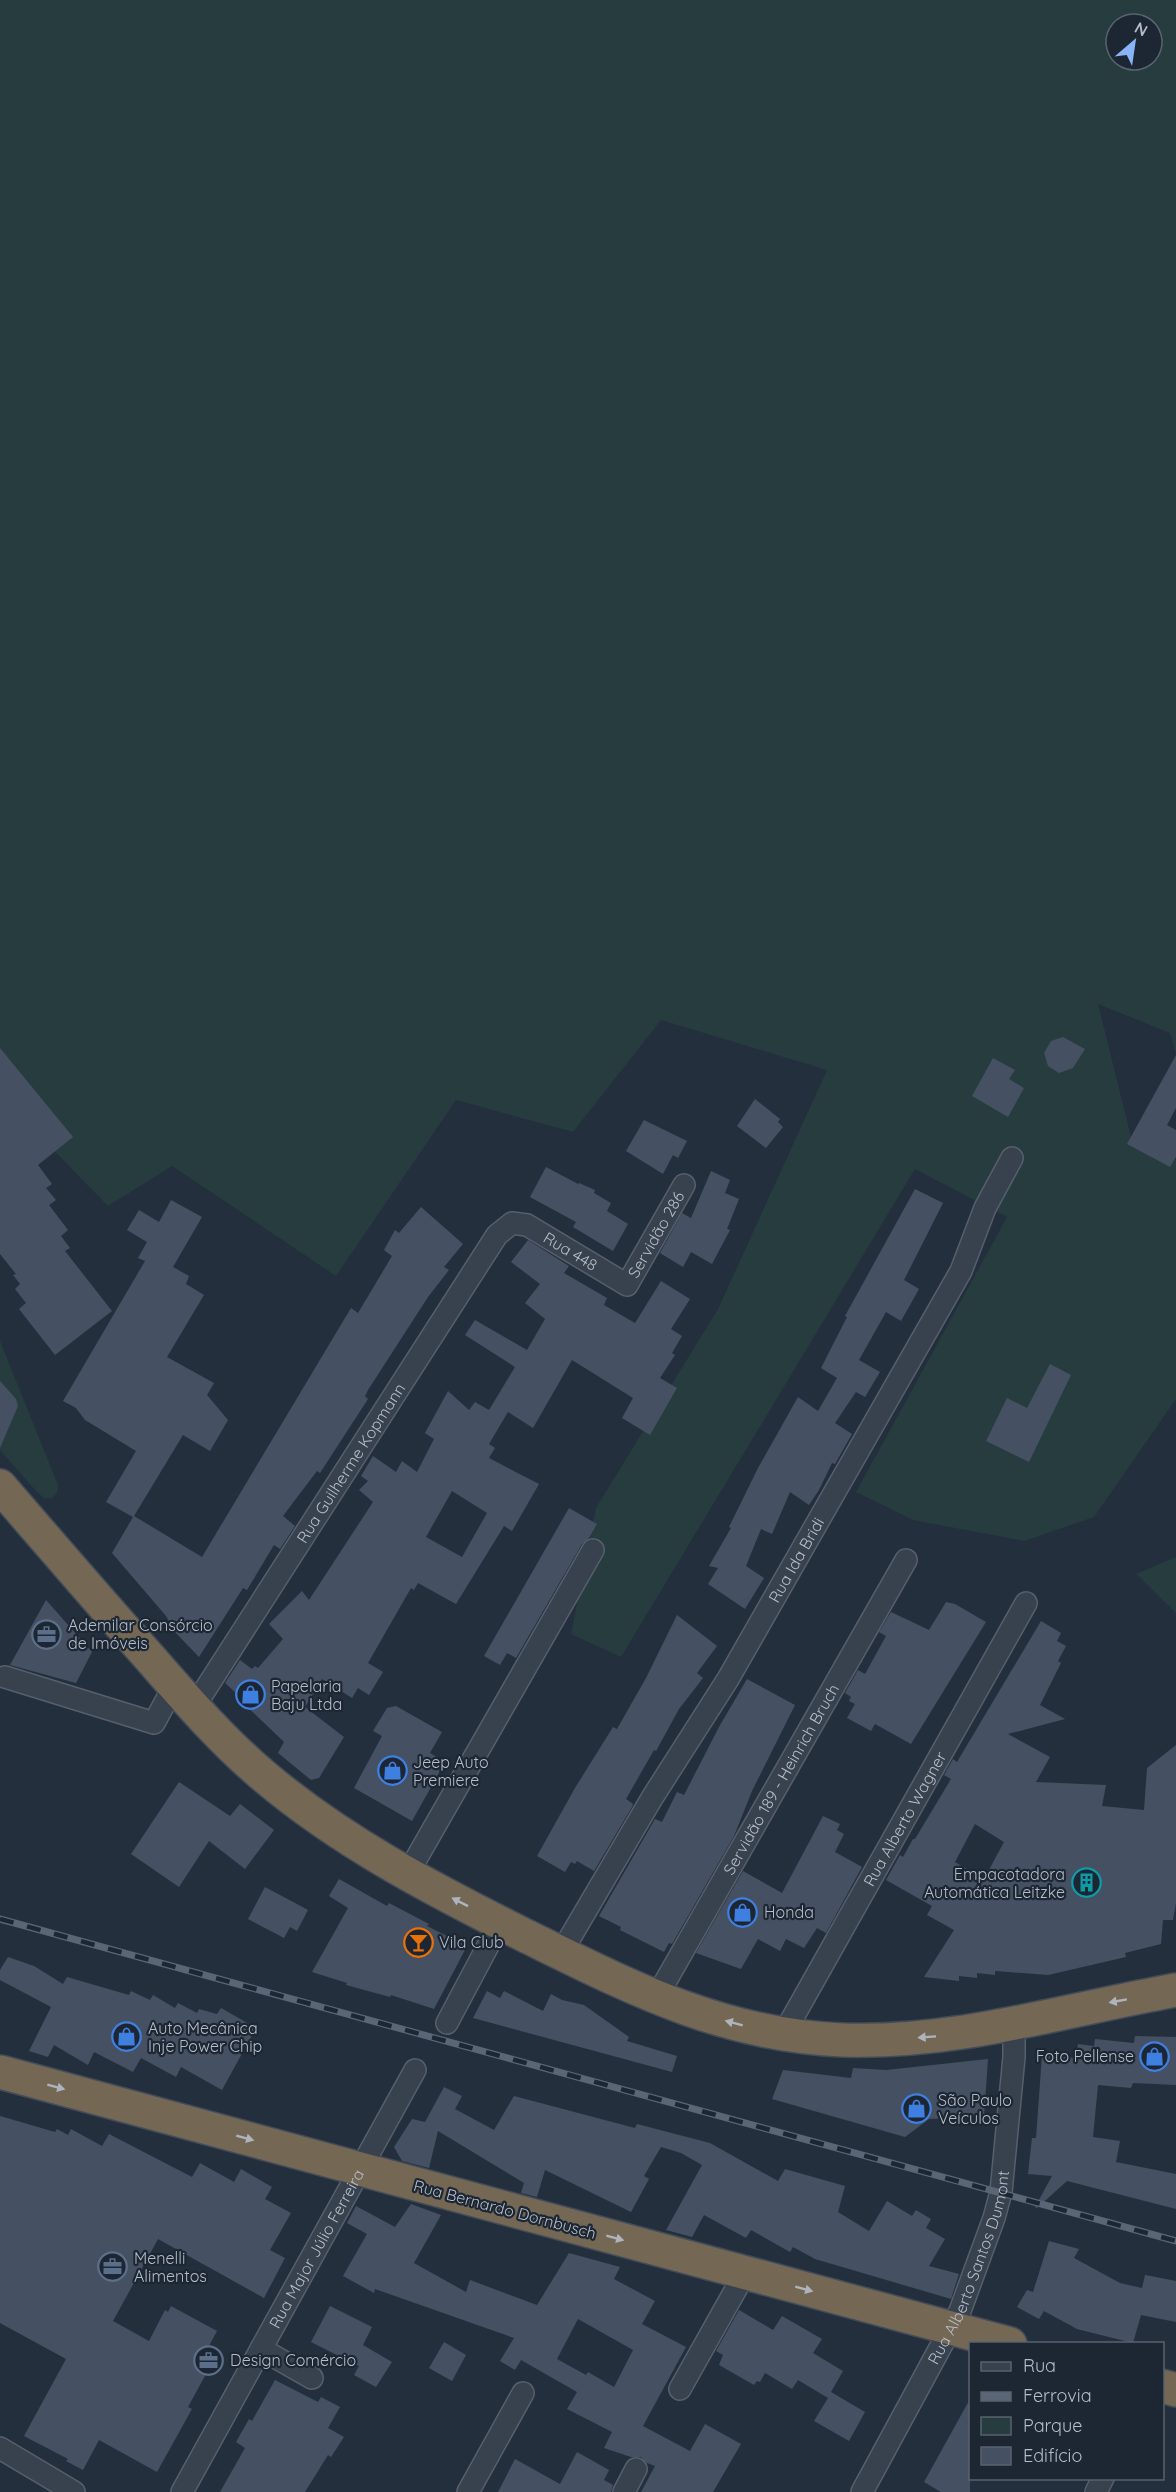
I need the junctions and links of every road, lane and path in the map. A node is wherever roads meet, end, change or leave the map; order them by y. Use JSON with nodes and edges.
{"nodes":[{"id":1,"x":1012,"y":1158,"type":"dead end"},
{"id":2,"x":684,"y":1185,"type":"dead end"},
{"id":3,"x":512,"y":1223,"type":"joint"},
{"id":4,"x":627,"y":1285,"type":"joint"},
{"id":5,"x":0,"y":1486,"type":"edge"},
{"id":6,"x":593,"y":1550,"type":"dead end"},
{"id":7,"x":906,"y":1560,"type":"dead end"},
{"id":8,"x":1026,"y":1603,"type":"dead end"},
{"id":9,"x":5,"y":1677,"type":"dead end"},
{"id":10,"x":184,"y":1697,"type":"junction"},
{"id":11,"x":408,"y":1873,"type":"junction"},
{"id":12,"x":500,"y":1923,"type":"junction"},
{"id":13,"x":561,"y":1953,"type":"junction"},
{"id":14,"x":1176,"y":1990,"type":"edge"},
{"id":15,"x":656,"y":1998,"type":"junction"},
{"id":16,"x":447,"y":2023,"type":"dead end"},
{"id":17,"x":1014,"y":2023,"type":"junction"},
{"id":18,"x":783,"y":2035,"type":"junction"},
{"id":19,"x":415,"y":2070,"type":"dead end"},
{"id":20,"x":0,"y":2072,"type":"edge"},
{"id":21,"x":360,"y":2170,"type":"junction"},
{"id":22,"x":745,"y":2273,"type":"junction"},
{"id":23,"x":952,"y":2327,"type":"junction"},
{"id":24,"x":1006,"y":2342,"type":"edge"},
{"id":25,"x":261,"y":2349,"type":"junction"},
{"id":26,"x":312,"y":2378,"type":"dead end"},
{"id":27,"x":680,"y":2389,"type":"dead end"},
{"id":28,"x":523,"y":2393,"type":"dead end"},
{"id":29,"x":0,"y":2448,"type":"edge"},
{"id":30,"x":636,"y":2469,"type":"dead end"},
{"id":31,"x":74,"y":2492,"type":"edge"},
{"id":32,"x":182,"y":2492,"type":"edge"},
{"id":33,"x":468,"y":2492,"type":"edge"},
{"id":34,"x":624,"y":2492,"type":"edge"},
{"id":35,"x":862,"y":2492,"type":"edge"}],
"edges":[{"from":1,"to":13,"type":"street","name":"Rua Ida Bridi"},
{"from":2,"to":4,"type":"street","name":"Servidão 286"},
{"from":3,"to":4,"type":"street","name":"Rua 448"},
{"from":3,"to":10,"type":"street","name":"Rua Guilherme Kopmann"},
{"from":5,"to":10,"type":"highway"},
{"from":6,"to":11,"type":"street"},
{"from":7,"to":15,"type":"street","name":"Servidão 189 - Heinrich Bruch"},
{"from":8,"to":18,"type":"street","name":"Rua Alberto Wagner"},
{"from":9,"to":10,"type":"street","name":"Rua Guilherme Kopmann"},
{"from":10,"to":11,"type":"highway"},
{"from":12,"to":11,"type":"highway","one_way":true},
{"from":12,"to":13,"type":"highway"},
{"from":12,"to":16,"type":"street"},
{"from":13,"to":15,"type":"highway"},
{"from":14,"to":17,"type":"highway","one_way":true},
{"from":18,"to":15,"type":"highway","one_way":true},
{"from":17,"to":18,"type":"highway","one_way":true},
{"from":17,"to":23,"type":"street","name":"Rua Alberto Santos Dumont"},
{"from":19,"to":21,"type":"street","name":"Rua Major Júlio Ferreira"},
{"from":20,"to":21,"type":"highway","name":"Rua Bernardo Dornbusch","one_way":true},
{"from":21,"to":22,"type":"highway","name":"Rua Bernardo Dornbusch","one_way":true},
{"from":21,"to":25,"type":"street","name":"Rua Major Júlio Ferreira"},
{"from":22,"to":23,"type":"highway","name":"Rua Bernardo Dornbusch","one_way":true},
{"from":22,"to":27,"type":"street"},
{"from":23,"to":24,"type":"highway","name":"Rua Bernardo Dornbusch"},
{"from":23,"to":35,"type":"street","name":"Rua Alberto Santos Dumont"},
{"from":25,"to":26,"type":"street"},
{"from":25,"to":32,"type":"street","name":"Rua Major Júlio Ferreira"},
{"from":28,"to":33,"type":"street"},
{"from":29,"to":31,"type":"street"},
{"from":30,"to":34,"type":"street"}]}
